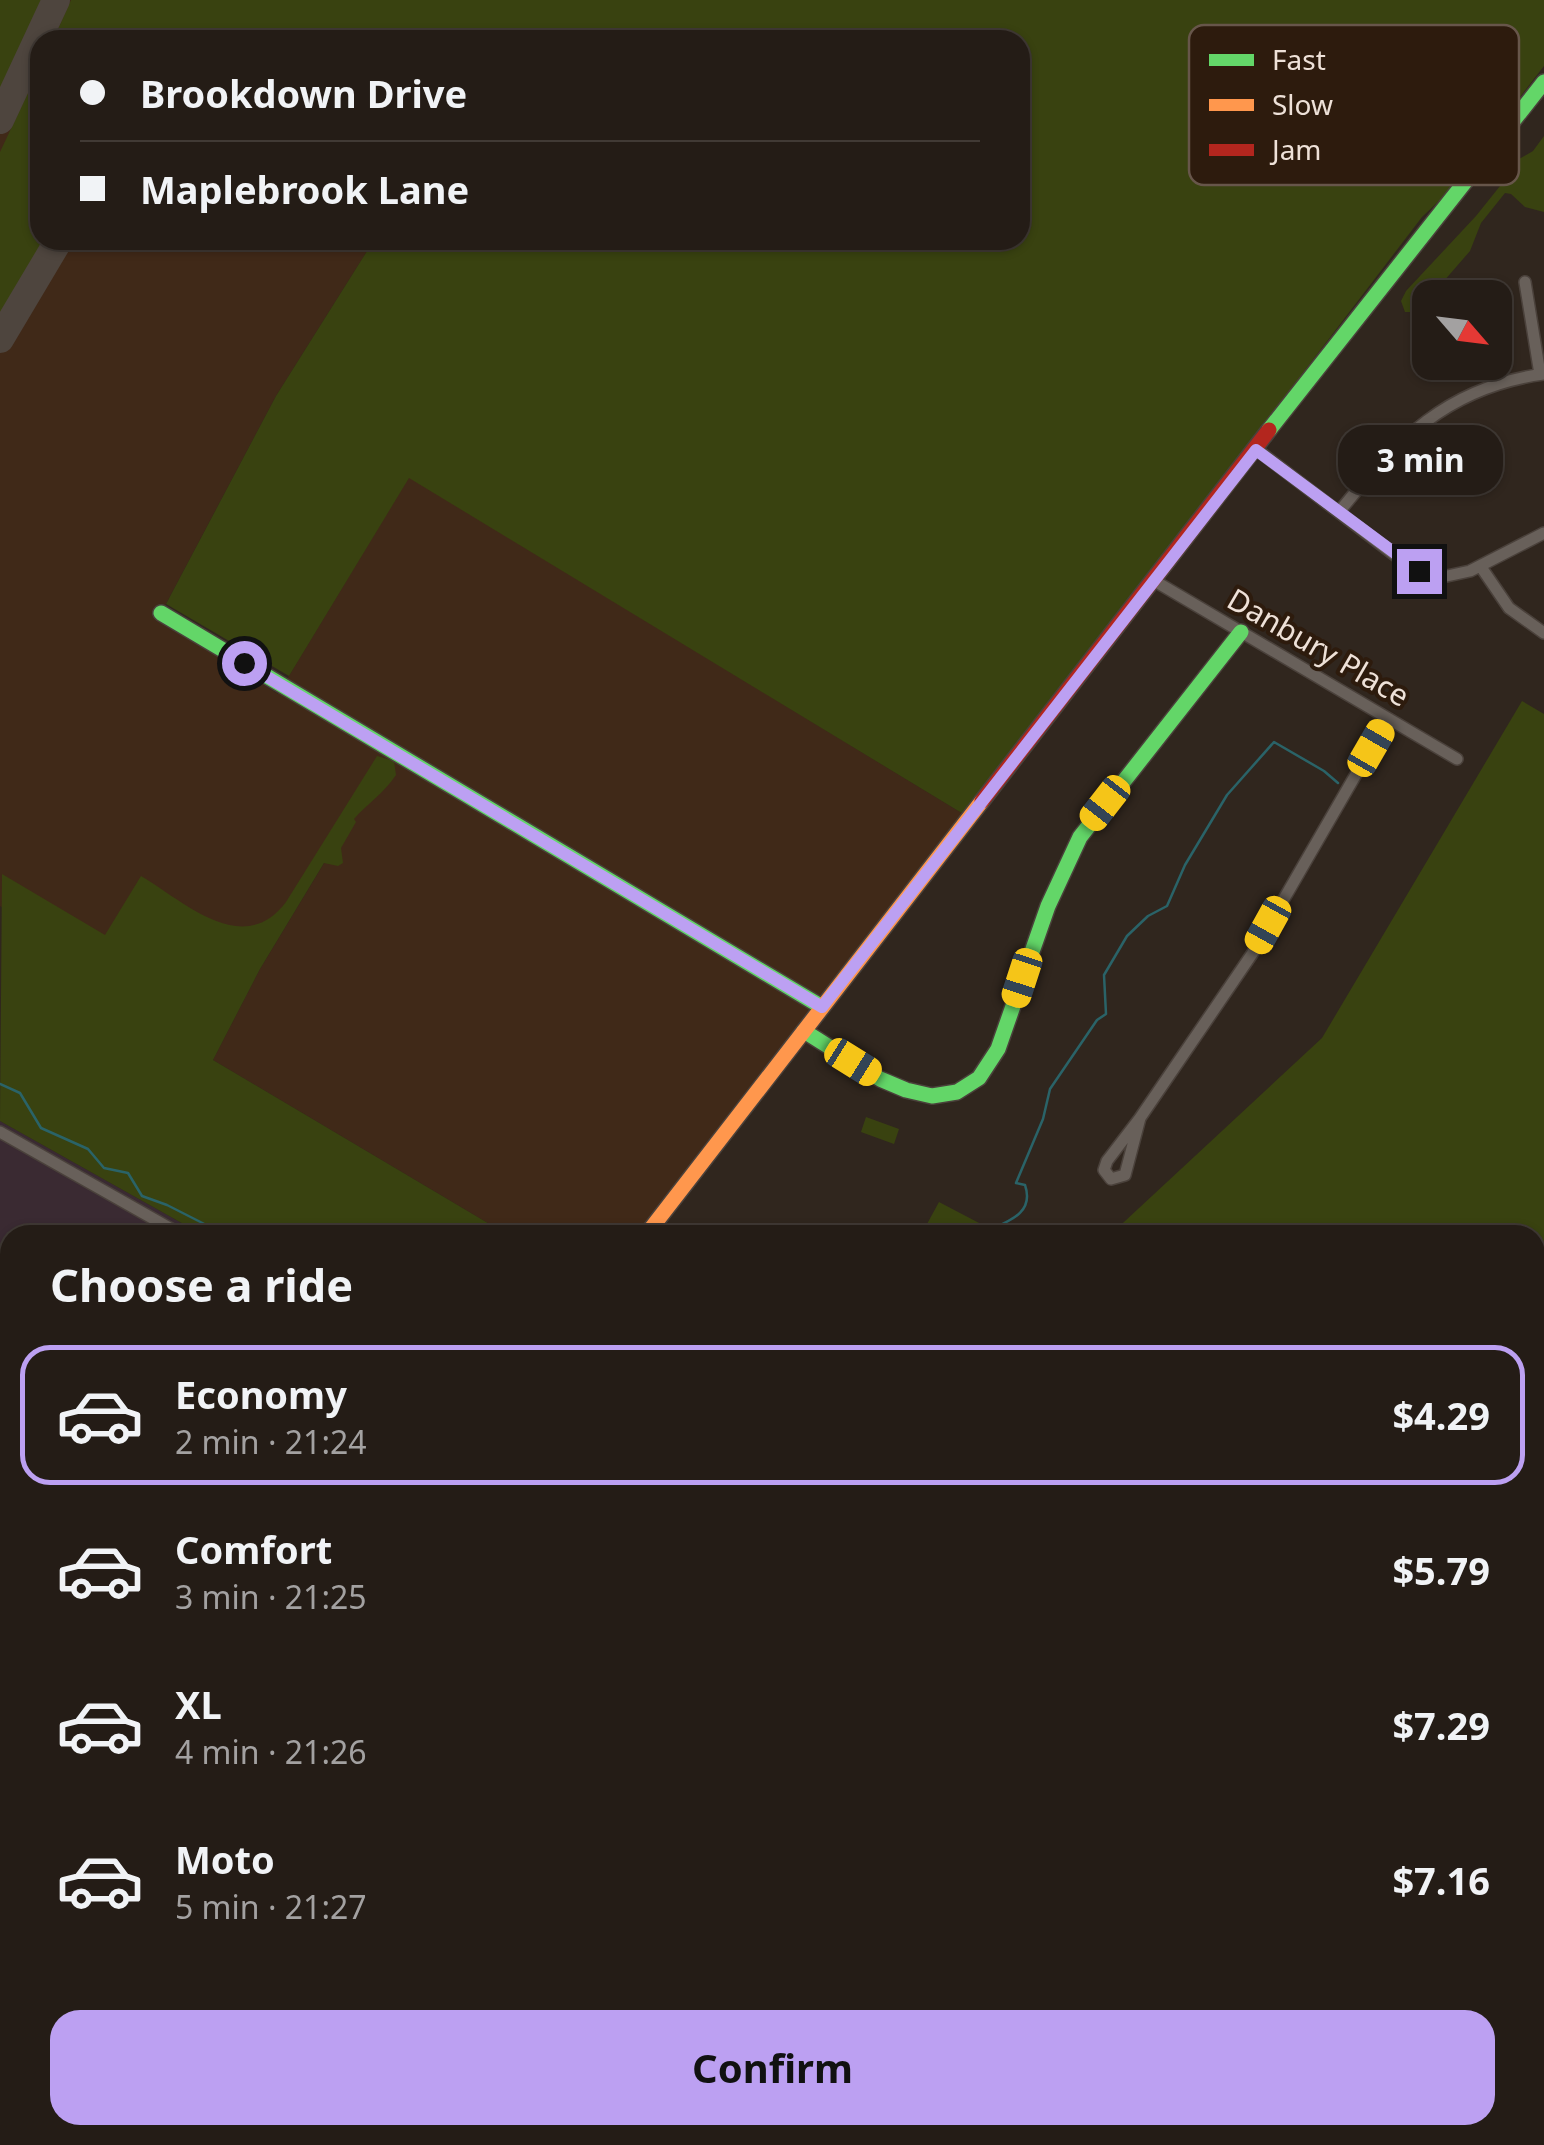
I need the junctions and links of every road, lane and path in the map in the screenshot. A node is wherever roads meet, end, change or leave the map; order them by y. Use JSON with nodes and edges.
{"nodes":[{"id":1,"x":1544,"y":82,"type":"edge"},
{"id":2,"x":1519,"y":114,"type":"edge"},
{"id":3,"x":1463,"y":185,"type":"edge"},
{"id":4,"x":1525,"y":282,"type":"dead end"},
{"id":5,"x":1542,"y":374,"type":"edge"},
{"id":6,"x":1256,"y":450,"type":"junction"},
{"id":7,"x":1338,"y":512,"type":"junction"},
{"id":8,"x":1544,"y":533,"type":"edge"},
{"id":9,"x":1481,"y":567,"type":"junction"},
{"id":10,"x":1153,"y":580,"type":"junction"},
{"id":11,"x":161,"y":613,"type":"dead end"},
{"id":12,"x":1241,"y":632,"type":"junction"},
{"id":13,"x":1544,"y":633,"type":"edge"},
{"id":14,"x":1388,"y":718,"type":"junction"},
{"id":15,"x":1457,"y":758,"type":"dead end"},
{"id":16,"x":822,"y":1007,"type":"junction"},
{"id":17,"x":804,"y":1031,"type":"junction"},
{"id":18,"x":1140,"y":1118,"type":"junction"},
{"id":19,"x":0,"y":1132,"type":"edge"},
{"id":20,"x":164,"y":1225,"type":"edge"},
{"id":21,"x":654,"y":1225,"type":"edge"}],
"edges":[{"from":1,"to":2,"type":"street"},
{"from":3,"to":6,"type":"street"},
{"from":4,"to":5,"type":"street"},
{"from":5,"to":7,"type":"street"},
{"from":6,"to":7,"type":"street"},
{"from":6,"to":10,"type":"street"},
{"from":7,"to":9,"type":"street"},
{"from":8,"to":9,"type":"street"},
{"from":9,"to":13,"type":"street"},
{"from":10,"to":12,"type":"street","name":"Danbury Place"},
{"from":10,"to":16,"type":"street"},
{"from":11,"to":16,"type":"street"},
{"from":12,"to":14,"type":"street","name":"Danbury Place"},
{"from":12,"to":17,"type":"street"},
{"from":14,"to":15,"type":"street","name":"Danbury Place"},
{"from":14,"to":18,"type":"street"},
{"from":16,"to":17,"type":"street"},
{"from":17,"to":21,"type":"street"},
{"from":18,"to":18,"type":"street"},
{"from":19,"to":20,"type":"street"}]}
